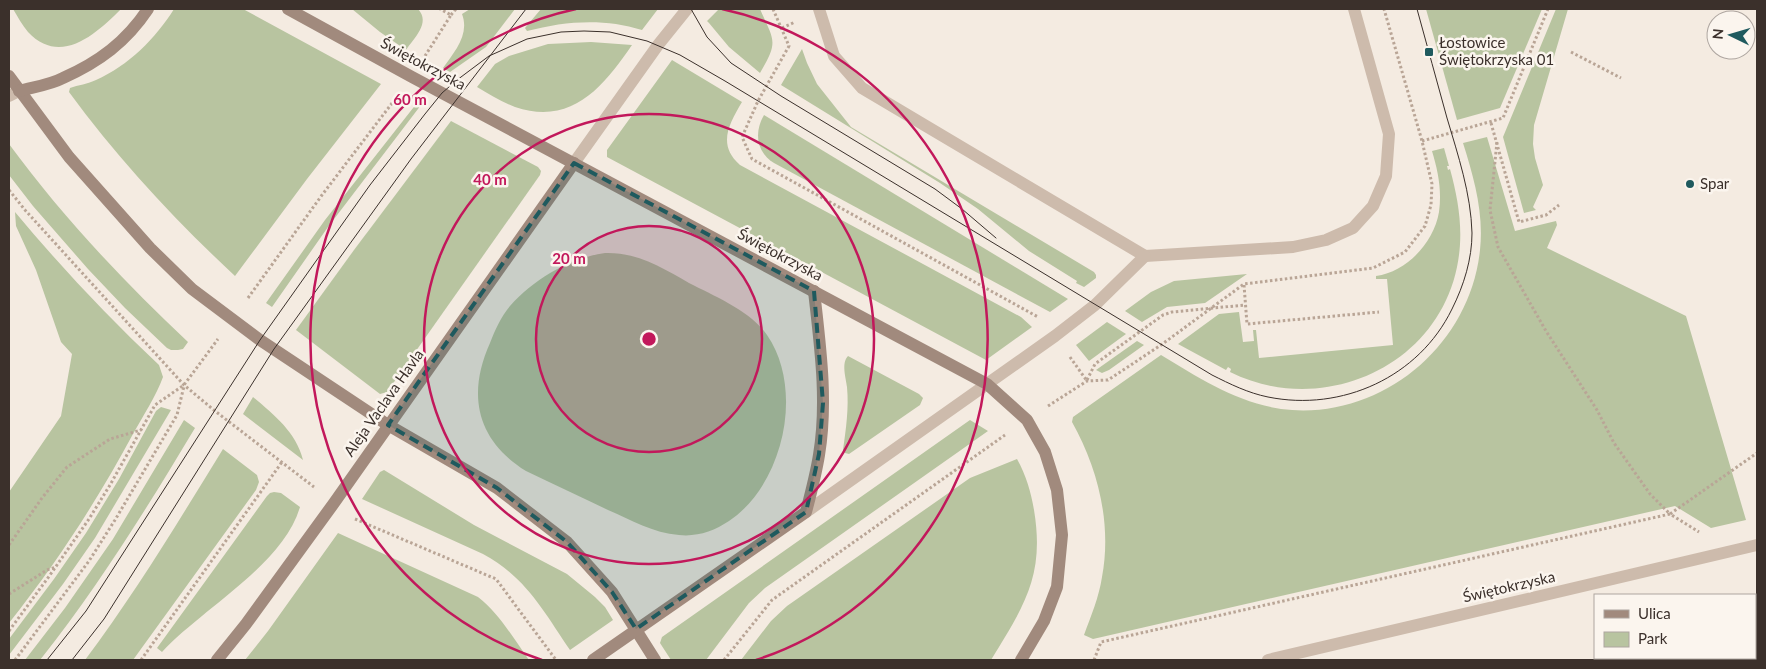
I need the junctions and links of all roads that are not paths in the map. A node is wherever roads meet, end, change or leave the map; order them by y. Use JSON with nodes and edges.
{"nodes":[{"id":1,"x":148,"y":9,"type":"edge"},
{"id":2,"x":288,"y":9,"type":"edge"},
{"id":3,"x":687,"y":9,"type":"edge"},
{"id":4,"x":819,"y":9,"type":"edge"},
{"id":5,"x":1354,"y":9,"type":"edge"},
{"id":6,"x":9,"y":76,"type":"edge"},
{"id":7,"x":14,"y":94,"type":"edge"},
{"id":8,"x":574,"y":163,"type":"junction"},
{"id":9,"x":1144,"y":256,"type":"junction"},
{"id":10,"x":814,"y":291,"type":"junction"},
{"id":11,"x":987,"y":384,"type":"junction"},
{"id":12,"x":388,"y":425,"type":"junction"},
{"id":13,"x":806,"y":512,"type":"junction"},
{"id":14,"x":1757,"y":545,"type":"edge"},
{"id":15,"x":636,"y":629,"type":"junction"},
{"id":16,"x":1025,"y":659,"type":"edge"},
{"id":17,"x":217,"y":660,"type":"edge"},
{"id":18,"x":593,"y":660,"type":"edge"},
{"id":19,"x":656,"y":660,"type":"edge"},
{"id":20,"x":1268,"y":660,"type":"edge"}],
"edges":[{"from":1,"to":7,"type":"main road"},
{"from":2,"to":8,"type":"main road","name":"Świętokrzyska"},
{"from":3,"to":8,"type":"lane"},
{"from":4,"to":9,"type":"lane"},
{"from":5,"to":9,"type":"lane"},
{"from":6,"to":7,"type":"main road"},
{"from":7,"to":12,"type":"main road"},
{"from":8,"to":10,"type":"main road","name":"Świętokrzyska"},
{"from":8,"to":12,"type":"main road","name":"Aleja Vaclava Havla"},
{"from":9,"to":11,"type":"lane"},
{"from":10,"to":11,"type":"main road","name":"Świętokrzyska"},
{"from":10,"to":13,"type":"main road"},
{"from":11,"to":13,"type":"lane"},
{"from":11,"to":16,"type":"main road","name":"Świętokrzyska"},
{"from":12,"to":15,"type":"main road"},
{"from":12,"to":17,"type":"main road","name":"Aleja Vaclava Havla"},
{"from":13,"to":15,"type":"main road"},
{"from":14,"to":20,"type":"lane","name":"Świętokrzyska"},
{"from":15,"to":18,"type":"main road"},
{"from":15,"to":19,"type":"main road"}]}
